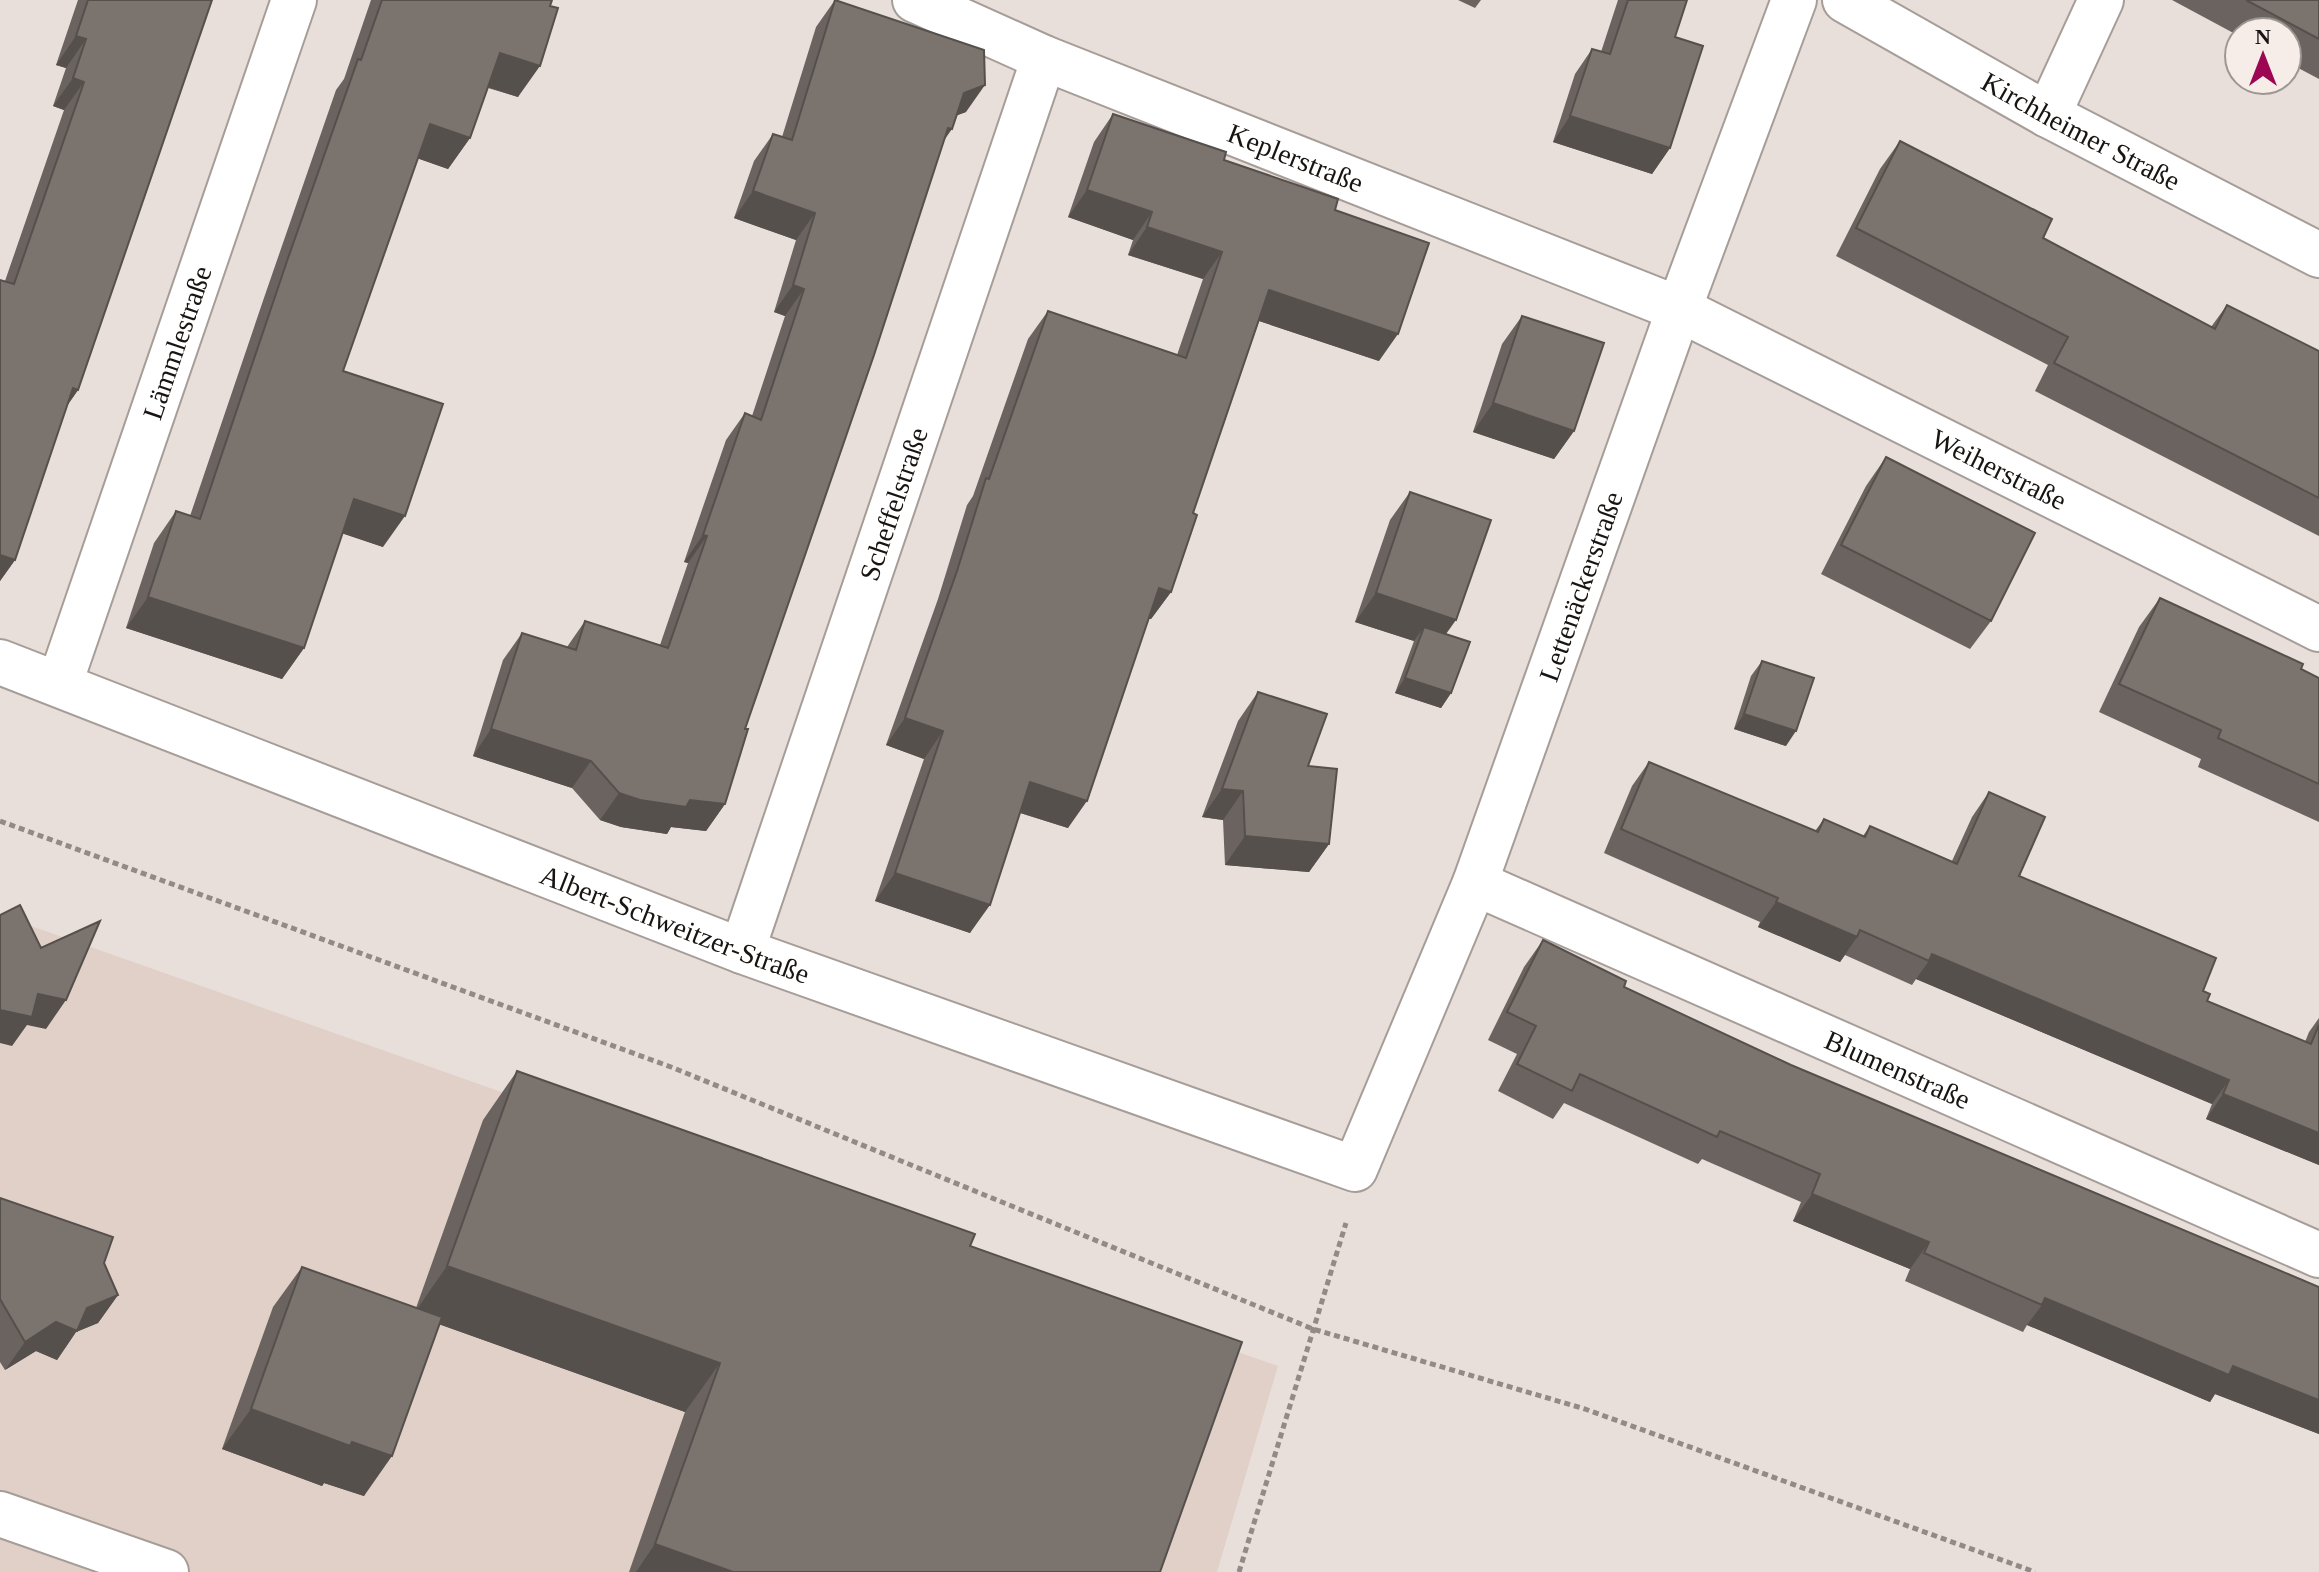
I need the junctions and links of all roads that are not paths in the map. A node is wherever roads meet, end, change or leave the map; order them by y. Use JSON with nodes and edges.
{"nodes":[{"id":1,"x":294,"y":0,"type":"edge"},
{"id":2,"x":915,"y":0,"type":"edge"},
{"id":3,"x":1794,"y":0,"type":"edge"},
{"id":4,"x":1845,"y":0,"type":"edge"},
{"id":5,"x":2101,"y":0,"type":"edge"},
{"id":6,"x":1044,"y":58,"type":"junction"},
{"id":7,"x":2048,"y":115,"type":"junction"},
{"id":8,"x":2319,"y":255,"type":"edge"},
{"id":9,"x":1679,"y":309,"type":"junction"},
{"id":10,"x":2319,"y":629,"type":"edge"},
{"id":11,"x":0,"y":662,"type":"edge"},
{"id":12,"x":60,"y":683,"type":"junction"},
{"id":13,"x":1475,"y":883,"type":"junction"},
{"id":14,"x":742,"y":951,"type":"junction"},
{"id":15,"x":1355,"y":1169,"type":"joint"},
{"id":16,"x":2319,"y":1255,"type":"edge"},
{"id":17,"x":0,"y":1514,"type":"edge"},
{"id":18,"x":166,"y":1572,"type":"edge"}],
"edges":[{"from":1,"to":12,"type":"street","name":"Lämmlestraße"},
{"from":2,"to":6,"type":"street","name":"Keplerstraße"},
{"from":3,"to":9,"type":"street","name":"Lettenäckerstraße"},
{"from":4,"to":7,"type":"street","name":"Kirchheimer Straße"},
{"from":5,"to":7,"type":"street"},
{"from":6,"to":9,"type":"street","name":"Keplerstraße"},
{"from":6,"to":14,"type":"street","name":"Scheffelstraße"},
{"from":7,"to":8,"type":"street","name":"Kirchheimer Straße"},
{"from":9,"to":10,"type":"street","name":"Weiherstraße"},
{"from":9,"to":13,"type":"street","name":"Lettenäckerstraße"},
{"from":11,"to":12,"type":"street","name":"Albert-Schweitzer-Straße"},
{"from":12,"to":14,"type":"street","name":"Albert-Schweitzer-Straße"},
{"from":13,"to":15,"type":"street","name":"Lettenäckerstraße"},
{"from":13,"to":16,"type":"street","name":"Blumenstraße"},
{"from":14,"to":15,"type":"street","name":"Albert-Schweitzer-Straße"},
{"from":17,"to":18,"type":"street"}]}
